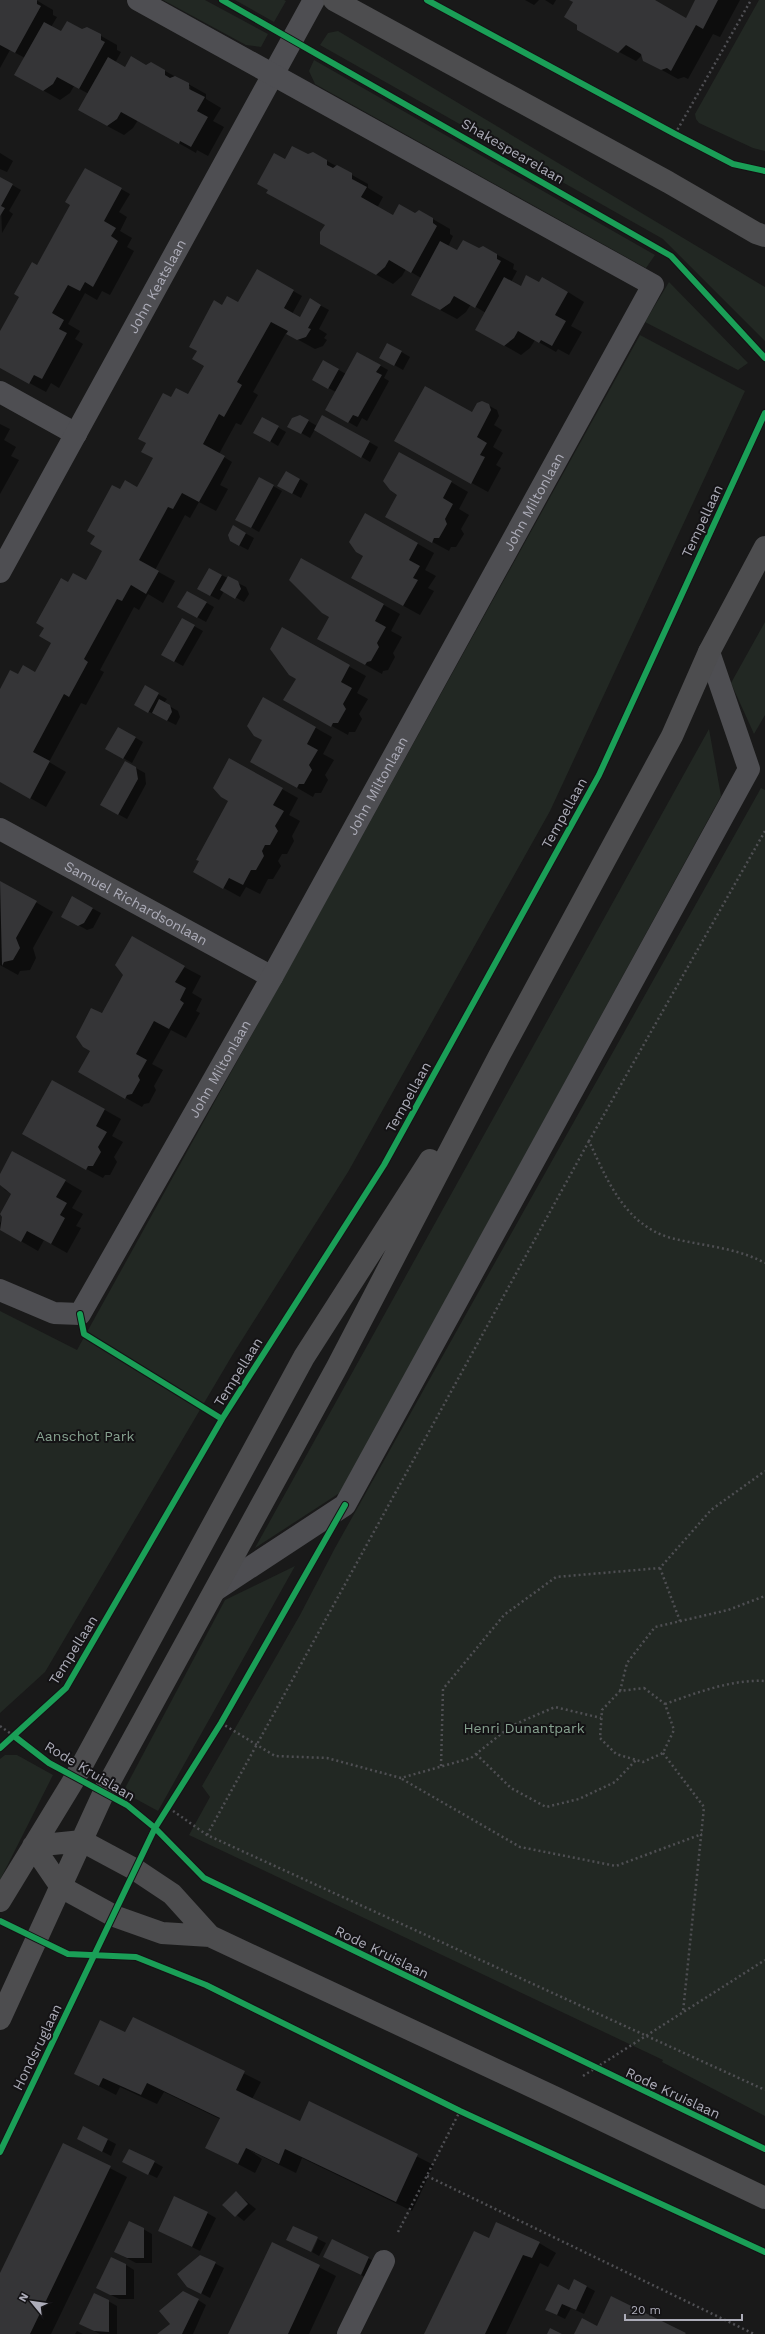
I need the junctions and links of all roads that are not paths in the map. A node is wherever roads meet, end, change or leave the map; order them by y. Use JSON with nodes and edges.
{"nodes":[{"id":1,"x":138,"y":0,"type":"edge"},
{"id":2,"x":314,"y":0,"type":"edge"},
{"id":3,"x":334,"y":0,"type":"edge"},
{"id":4,"x":274,"y":75,"type":"junction"},
{"id":5,"x":762,"y":239,"type":"edge"},
{"id":6,"x":0,"y":392,"type":"edge"},
{"id":7,"x":76,"y":434,"type":"junction"},
{"id":8,"x":765,"y":547,"type":"edge"},
{"id":9,"x":0,"y":572,"type":"edge"},
{"id":10,"x":709,"y":652,"type":"junction"},
{"id":11,"x":0,"y":829,"type":"edge"},
{"id":12,"x":272,"y":977,"type":"junction"},
{"id":13,"x":499,"y":1056,"type":"junction"},
{"id":14,"x":0,"y":1290,"type":"edge"},
{"id":15,"x":217,"y":1589,"type":"junction"},
{"id":16,"x":82,"y":1841,"type":"junction"},
{"id":17,"x":33,"y":1846,"type":"junction"},
{"id":18,"x":61,"y":1887,"type":"junction"},
{"id":19,"x":0,"y":1901,"type":"edge"},
{"id":20,"x":210,"y":1936,"type":"junction"},
{"id":21,"x":0,"y":2018,"type":"edge"},
{"id":22,"x":765,"y":2198,"type":"edge"},
{"id":23,"x":384,"y":2261,"type":"road end"},
{"id":24,"x":348,"y":2334,"type":"edge"}],
"edges":[{"from":1,"to":4,"type":"street"},
{"from":2,"to":4,"type":"street","name":"John Keatslaan"},
{"from":3,"to":5,"type":"main road"},
{"from":4,"to":7,"type":"street","name":"John Keatslaan"},
{"from":4,"to":12,"type":"street","name":"John Miltonlaan"},
{"from":6,"to":7,"type":"street"},
{"from":7,"to":9,"type":"street","name":"John Keatslaan"},
{"from":8,"to":10,"type":"main road"},
{"from":10,"to":13,"type":"main road"},
{"from":10,"to":15,"type":"street"},
{"from":11,"to":12,"type":"street","name":"Samuel Richardsonlaan"},
{"from":12,"to":14,"type":"street","name":"John Miltonlaan"},
{"from":13,"to":15,"type":"main road"},
{"from":13,"to":17,"type":"main road"},
{"from":15,"to":16,"type":"main road"},
{"from":16,"to":17,"type":"main road"},
{"from":16,"to":18,"type":"main road"},
{"from":16,"to":20,"type":"main road"},
{"from":17,"to":18,"type":"main road"},
{"from":17,"to":19,"type":"main road"},
{"from":18,"to":20,"type":"main road"},
{"from":18,"to":21,"type":"main road"},
{"from":20,"to":22,"type":"main road"},
{"from":23,"to":24,"type":"street"}]}
